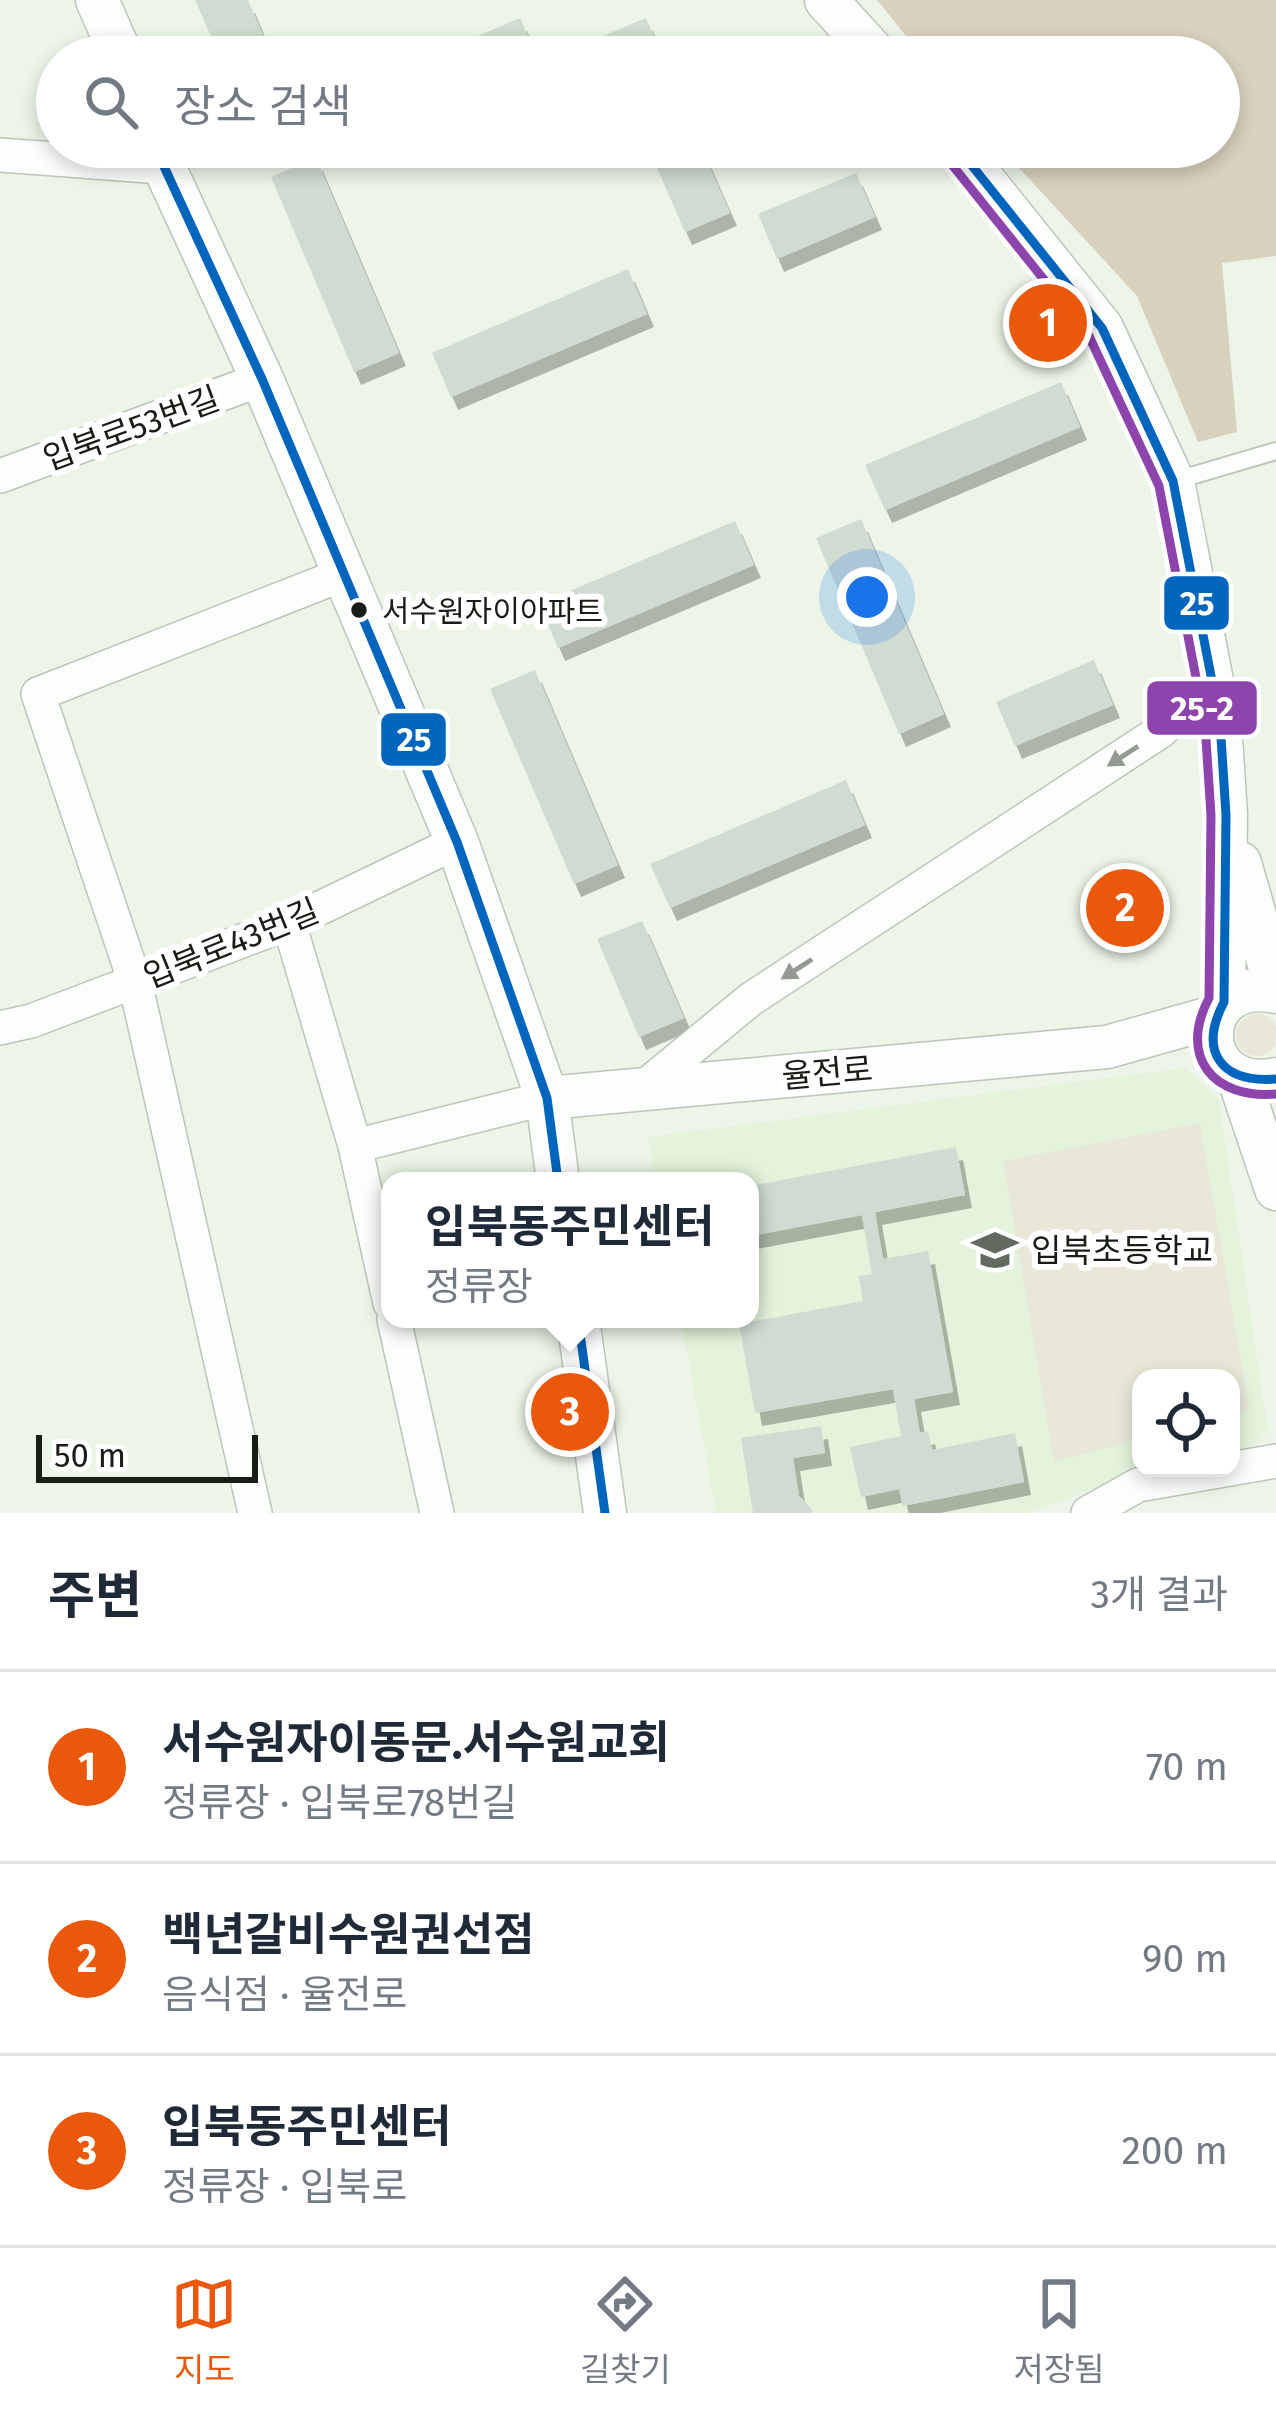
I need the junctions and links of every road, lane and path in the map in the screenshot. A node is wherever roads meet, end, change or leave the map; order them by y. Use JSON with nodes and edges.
{"nodes":[{"id":1,"x":97,"y":0,"type":"edge"},
{"id":2,"x":826,"y":0,"type":"edge"},
{"id":3,"x":113,"y":36,"type":"edge"},
{"id":4,"x":859,"y":36,"type":"edge"},
{"id":5,"x":0,"y":155,"type":"edge"},
{"id":6,"x":36,"y":155,"type":"edge"},
{"id":7,"x":164,"y":168,"type":"edge"},
{"id":8,"x":974,"y":168,"type":"edge"},
{"id":9,"x":262,"y":379,"type":"junction"},
{"id":10,"x":1276,"y":451,"type":"edge"},
{"id":11,"x":0,"y":476,"type":"edge"},
{"id":12,"x":1174,"y":481,"type":"junction"},
{"id":13,"x":344,"y":574,"type":"junction"},
{"id":14,"x":1211,"y":680,"type":"junction"},
{"id":15,"x":1226,"y":815,"type":"junction"},
{"id":16,"x":457,"y":842,"type":"junction"},
{"id":17,"x":289,"y":922,"type":"junction"},
{"id":18,"x":135,"y":982,"type":"junction"},
{"id":19,"x":1276,"y":991,"type":"edge"},
{"id":20,"x":1219,"y":1009,"type":"junction"},
{"id":21,"x":0,"y":1028,"type":"edge"},
{"id":22,"x":1107,"y":1047,"type":"junction"},
{"id":23,"x":1244,"y":1072,"type":"edge"},
{"id":24,"x":643,"y":1088,"type":"junction"},
{"id":25,"x":547,"y":1098,"type":"junction"},
{"id":26,"x":355,"y":1146,"type":"junction"},
{"id":27,"x":557,"y":1172,"type":"edge"},
{"id":28,"x":1276,"y":1189,"type":"edge"},
{"id":29,"x":381,"y":1263,"type":"edge"},
{"id":30,"x":396,"y":1328,"type":"edge"},
{"id":31,"x":579,"y":1328,"type":"edge"},
{"id":32,"x":1276,"y":1461,"type":"edge"},
{"id":33,"x":255,"y":1513,"type":"edge"},
{"id":34,"x":437,"y":1513,"type":"edge"},
{"id":35,"x":604,"y":1513,"type":"edge"},
{"id":36,"x":1088,"y":1513,"type":"edge"}],
"edges":[{"from":1,"to":3,"type":"street"},
{"from":2,"to":4,"type":"street"},
{"from":5,"to":6,"type":"street"},
{"from":7,"to":9,"type":"street"},
{"from":8,"to":12,"type":"street"},
{"from":9,"to":11,"type":"street","name":"입북로53번길"},
{"from":9,"to":13,"type":"street"},
{"from":10,"to":12,"type":"lane"},
{"from":12,"to":14,"type":"street"},
{"from":13,"to":16,"type":"street"},
{"from":13,"to":18,"type":"street"},
{"from":14,"to":15,"type":"street"},
{"from":14,"to":24,"type":"street","one_way":true},
{"from":15,"to":19,"type":"street"},
{"from":15,"to":20,"type":"street"},
{"from":16,"to":17,"type":"street","name":"입북로43번길"},
{"from":16,"to":25,"type":"street"},
{"from":17,"to":18,"type":"street","name":"입북로43번길"},
{"from":17,"to":26,"type":"street"},
{"from":18,"to":21,"type":"street","name":"입북로43번길"},
{"from":18,"to":33,"type":"street"},
{"from":19,"to":20,"type":"street","name":"율전로"},
{"from":20,"to":22,"type":"street","name":"율전로"},
{"from":20,"to":23,"type":"street"},
{"from":22,"to":23,"type":"street","name":"율전로"},
{"from":22,"to":24,"type":"street","name":"율전로"},
{"from":23,"to":28,"type":"street"},
{"from":24,"to":25,"type":"street","name":"율전로"},
{"from":25,"to":26,"type":"street"},
{"from":25,"to":27,"type":"street"},
{"from":26,"to":29,"type":"street"},
{"from":30,"to":34,"type":"street"},
{"from":31,"to":35,"type":"street"},
{"from":32,"to":36,"type":"street"}]}
